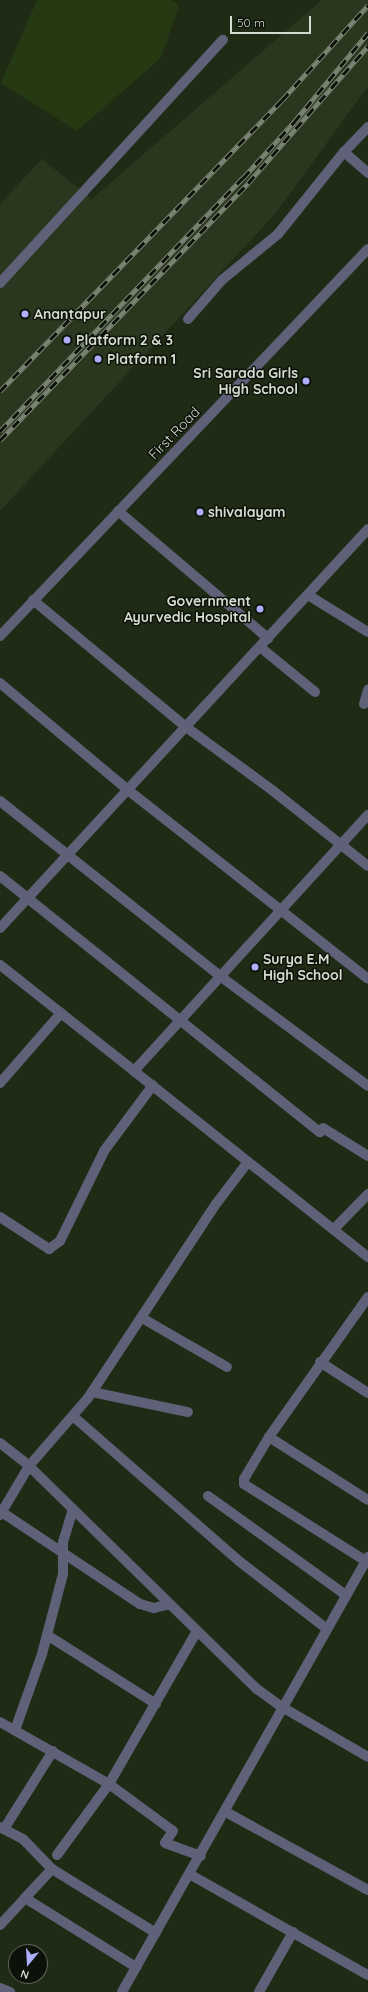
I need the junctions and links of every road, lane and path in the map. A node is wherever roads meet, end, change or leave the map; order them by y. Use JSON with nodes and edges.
{"nodes":[{"id":1,"x":223,"y":40,"type":"dead end"},
{"id":2,"x":368,"y":127,"type":"edge"},
{"id":3,"x":344,"y":152,"type":"junction"},
{"id":4,"x":368,"y":173,"type":"edge"},
{"id":5,"x":368,"y":249,"type":"edge"},
{"id":6,"x":0,"y":283,"type":"edge"},
{"id":7,"x":188,"y":319,"type":"dead end"},
{"id":8,"x":118,"y":511,"type":"junction"},
{"id":9,"x":368,"y":530,"type":"edge"},
{"id":10,"x":308,"y":595,"type":"junction"},
{"id":11,"x":33,"y":600,"type":"junction"},
{"id":12,"x":368,"y":632,"type":"edge"},
{"id":13,"x":0,"y":636,"type":"edge"},
{"id":14,"x":268,"y":638,"type":"junction"},
{"id":15,"x":260,"y":647,"type":"junction"},
{"id":16,"x":0,"y":682,"type":"edge"},
{"id":17,"x":368,"y":690,"type":"edge"},
{"id":18,"x":315,"y":692,"type":"dead end"},
{"id":19,"x":364,"y":704,"type":"dead end"},
{"id":20,"x":186,"y":727,"type":"junction"},
{"id":21,"x":128,"y":790,"type":"junction"},
{"id":22,"x":0,"y":801,"type":"edge"},
{"id":23,"x":368,"y":815,"type":"edge"},
{"id":24,"x":340,"y":845,"type":"junction"},
{"id":25,"x":66,"y":855,"type":"junction"},
{"id":26,"x":368,"y":866,"type":"edge"},
{"id":27,"x":0,"y":876,"type":"edge"},
{"id":28,"x":27,"y":898,"type":"junction"},
{"id":29,"x":283,"y":909,"type":"junction"},
{"id":30,"x":0,"y":928,"type":"edge"},
{"id":31,"x":0,"y":965,"type":"edge"},
{"id":32,"x":220,"y":976,"type":"junction"},
{"id":33,"x":368,"y":979,"type":"edge"},
{"id":34,"x":60,"y":1013,"type":"junction"},
{"id":35,"x":178,"y":1020,"type":"junction"},
{"id":36,"x":134,"y":1071,"type":"junction"},
{"id":37,"x":0,"y":1083,"type":"edge"},
{"id":38,"x":153,"y":1085,"type":"junction"},
{"id":39,"x":368,"y":1086,"type":"edge"},
{"id":40,"x":368,"y":1156,"type":"edge"},
{"id":41,"x":248,"y":1162,"type":"junction"},
{"id":42,"x":368,"y":1194,"type":"edge"},
{"id":43,"x":0,"y":1216,"type":"edge"},
{"id":44,"x":334,"y":1229,"type":"junction"},
{"id":45,"x":368,"y":1257,"type":"edge"},
{"id":46,"x":368,"y":1298,"type":"edge"},
{"id":47,"x":142,"y":1318,"type":"junction"},
{"id":48,"x":320,"y":1362,"type":"junction"},
{"id":49,"x":227,"y":1367,"type":"dead end"},
{"id":50,"x":92,"y":1392,"type":"junction"},
{"id":51,"x":368,"y":1393,"type":"edge"},
{"id":52,"x":188,"y":1412,"type":"dead end"},
{"id":53,"x":74,"y":1417,"type":"junction"},
{"id":54,"x":269,"y":1437,"type":"junction"},
{"id":55,"x":0,"y":1444,"type":"edge"},
{"id":56,"x":29,"y":1466,"type":"junction"},
{"id":57,"x":208,"y":1496,"type":"dead end"},
{"id":58,"x":368,"y":1500,"type":"edge"},
{"id":59,"x":73,"y":1509,"type":"junction"},
{"id":60,"x":0,"y":1512,"type":"edge"},
{"id":61,"x":62,"y":1551,"type":"junction"},
{"id":62,"x":367,"y":1559,"type":"edge"},
{"id":63,"x":346,"y":1595,"type":"junction"},
{"id":64,"x":170,"y":1604,"type":"junction"},
{"id":65,"x":327,"y":1629,"type":"junction"},
{"id":66,"x":197,"y":1631,"type":"junction"},
{"id":67,"x":47,"y":1635,"type":"junction"},
{"id":68,"x":156,"y":1704,"type":"junction"},
{"id":69,"x":282,"y":1707,"type":"junction"},
{"id":70,"x":0,"y":1722,"type":"edge"},
{"id":71,"x":14,"y":1730,"type":"junction"},
{"id":72,"x":53,"y":1751,"type":"junction"},
{"id":73,"x":368,"y":1757,"type":"edge"},
{"id":74,"x":109,"y":1784,"type":"junction"},
{"id":75,"x":226,"y":1812,"type":"junction"},
{"id":76,"x":2,"y":1828,"type":"edge"},
{"id":77,"x":57,"y":1855,"type":"dead end"},
{"id":78,"x":201,"y":1856,"type":"junction"},
{"id":79,"x":52,"y":1869,"type":"junction"},
{"id":80,"x":191,"y":1875,"type":"junction"},
{"id":81,"x":368,"y":1890,"type":"edge"},
{"id":82,"x":25,"y":1898,"type":"junction"},
{"id":83,"x":1,"y":1923,"type":"edge"},
{"id":84,"x":293,"y":1932,"type":"junction"},
{"id":85,"x":156,"y":1933,"type":"junction"},
{"id":86,"x":136,"y":1967,"type":"junction"},
{"id":87,"x":368,"y":1975,"type":"edge"},
{"id":88,"x":0,"y":1988,"type":"edge"},
{"id":89,"x":10,"y":1992,"type":"edge"},
{"id":90,"x":122,"y":1992,"type":"edge"},
{"id":91,"x":259,"y":1992,"type":"edge"}],
"edges":[{"from":1,"to":6,"type":"street"},
{"from":2,"to":3,"type":"street"},
{"from":3,"to":4,"type":"street"},
{"from":3,"to":7,"type":"street"},
{"from":5,"to":8,"type":"street","name":"First Road"},
{"from":8,"to":11,"type":"street","name":"First Road"},
{"from":8,"to":14,"type":"street"},
{"from":9,"to":10,"type":"street"},
{"from":10,"to":12,"type":"street"},
{"from":10,"to":14,"type":"street"},
{"from":11,"to":13,"type":"street","name":"First Road"},
{"from":11,"to":20,"type":"street"},
{"from":14,"to":15,"type":"street"},
{"from":15,"to":18,"type":"street"},
{"from":15,"to":20,"type":"street"},
{"from":16,"to":21,"type":"street"},
{"from":17,"to":19,"type":"street"},
{"from":20,"to":21,"type":"street"},
{"from":20,"to":24,"type":"street"},
{"from":21,"to":25,"type":"street"},
{"from":21,"to":29,"type":"street"},
{"from":22,"to":25,"type":"street"},
{"from":23,"to":24,"type":"street"},
{"from":24,"to":26,"type":"street"},
{"from":24,"to":29,"type":"street"},
{"from":25,"to":28,"type":"street"},
{"from":25,"to":32,"type":"street"},
{"from":27,"to":28,"type":"street"},
{"from":28,"to":30,"type":"street"},
{"from":28,"to":35,"type":"street"},
{"from":29,"to":32,"type":"street"},
{"from":29,"to":33,"type":"street"},
{"from":31,"to":34,"type":"street"},
{"from":32,"to":35,"type":"street"},
{"from":32,"to":39,"type":"street"},
{"from":34,"to":36,"type":"street"},
{"from":34,"to":37,"type":"street"},
{"from":35,"to":36,"type":"street"},
{"from":35,"to":40,"type":"street"},
{"from":36,"to":38,"type":"street"},
{"from":38,"to":41,"type":"street"},
{"from":38,"to":43,"type":"street"},
{"from":41,"to":44,"type":"street"},
{"from":41,"to":47,"type":"street"},
{"from":42,"to":44,"type":"street"},
{"from":44,"to":45,"type":"street"},
{"from":46,"to":48,"type":"street"},
{"from":47,"to":49,"type":"street"},
{"from":47,"to":50,"type":"street"},
{"from":48,"to":51,"type":"street"},
{"from":48,"to":54,"type":"street"},
{"from":50,"to":52,"type":"street"},
{"from":50,"to":53,"type":"street"},
{"from":53,"to":56,"type":"street"},
{"from":53,"to":65,"type":"street"},
{"from":54,"to":58,"type":"street"},
{"from":54,"to":62,"type":"street"},
{"from":55,"to":56,"type":"street"},
{"from":56,"to":59,"type":"street"},
{"from":56,"to":60,"type":"street"},
{"from":57,"to":63,"type":"street"},
{"from":59,"to":61,"type":"street"},
{"from":59,"to":64,"type":"street"},
{"from":60,"to":61,"type":"street"},
{"from":61,"to":64,"type":"street"},
{"from":61,"to":67,"type":"street"},
{"from":62,"to":63,"type":"street"},
{"from":63,"to":65,"type":"street"},
{"from":64,"to":66,"type":"street"},
{"from":65,"to":69,"type":"street"},
{"from":66,"to":68,"type":"street"},
{"from":66,"to":69,"type":"street"},
{"from":67,"to":68,"type":"street"},
{"from":67,"to":71,"type":"street"},
{"from":68,"to":74,"type":"street"},
{"from":69,"to":73,"type":"street"},
{"from":69,"to":75,"type":"street"},
{"from":70,"to":71,"type":"street"},
{"from":71,"to":72,"type":"street"},
{"from":72,"to":74,"type":"street"},
{"from":72,"to":76,"type":"street"},
{"from":74,"to":77,"type":"street"},
{"from":74,"to":78,"type":"street"},
{"from":75,"to":78,"type":"street"},
{"from":75,"to":81,"type":"street"},
{"from":76,"to":79,"type":"street"},
{"from":78,"to":80,"type":"street"},
{"from":79,"to":82,"type":"street"},
{"from":79,"to":85,"type":"street"},
{"from":80,"to":84,"type":"street"},
{"from":80,"to":85,"type":"street"},
{"from":82,"to":83,"type":"street"},
{"from":82,"to":86,"type":"street"},
{"from":84,"to":87,"type":"street"},
{"from":84,"to":91,"type":"street"},
{"from":85,"to":86,"type":"street"},
{"from":86,"to":90,"type":"street"},
{"from":88,"to":89,"type":"street"}]}
